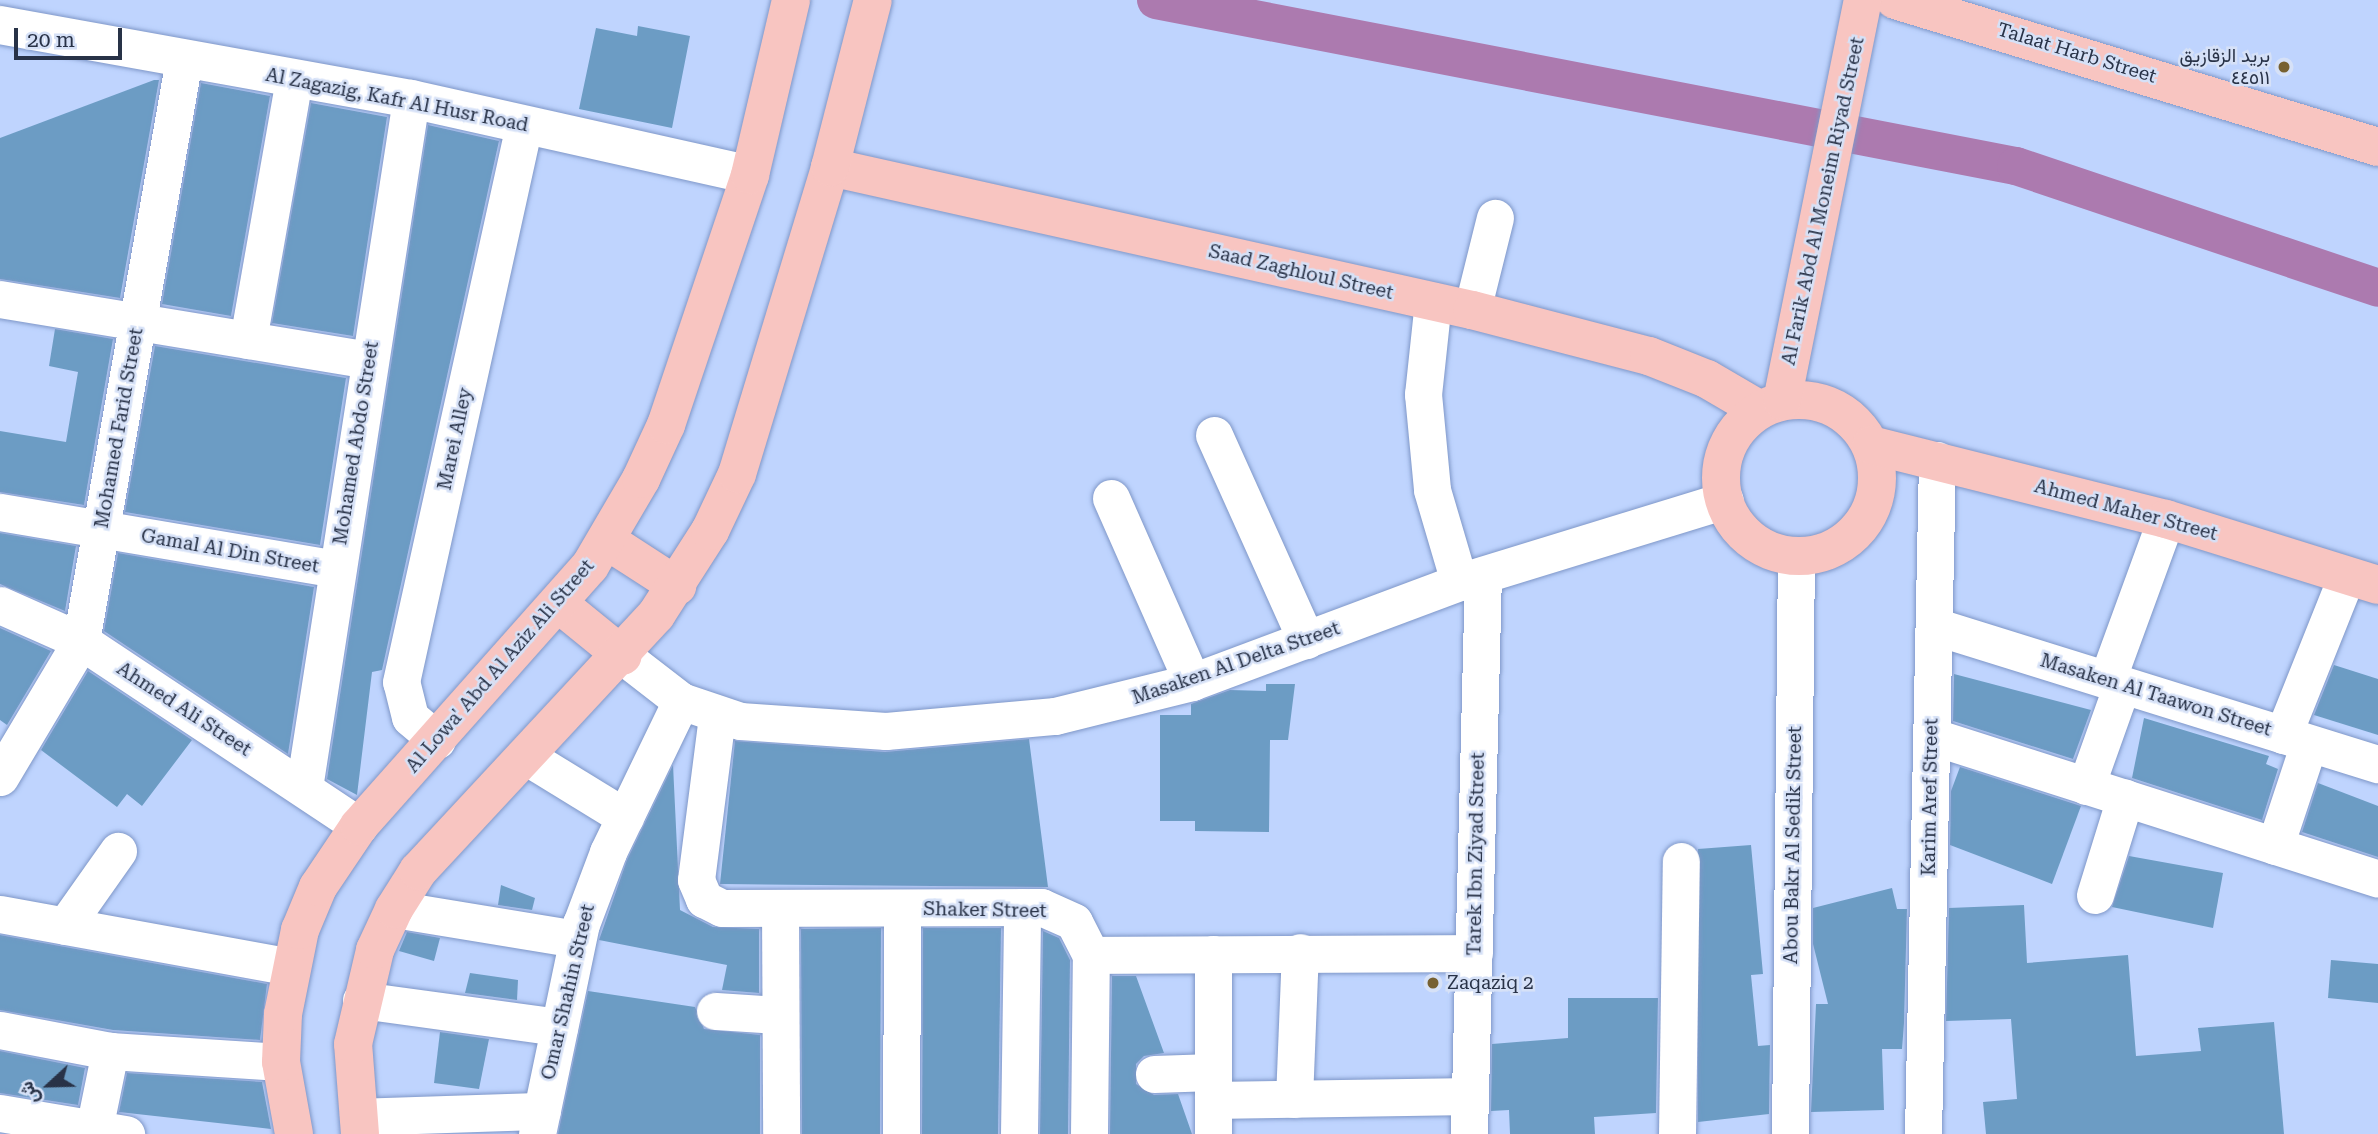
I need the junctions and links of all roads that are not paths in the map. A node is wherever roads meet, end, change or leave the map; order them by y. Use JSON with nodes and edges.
{"nodes":[{"id":1,"x":791,"y":0,"type":"edge"},
{"id":2,"x":873,"y":0,"type":"edge"},
{"id":3,"x":1863,"y":0,"type":"edge"},
{"id":4,"x":1895,"y":0,"type":"edge"},
{"id":5,"x":0,"y":26,"type":"edge"},
{"id":6,"x":184,"y":59,"type":"junction"},
{"id":7,"x":294,"y":79,"type":"junction"},
{"id":8,"x":411,"y":99,"type":"junction"},
{"id":9,"x":524,"y":125,"type":"junction"},
{"id":10,"x":2378,"y":147,"type":"edge"},
{"id":11,"x":831,"y":167,"type":"junction"},
{"id":12,"x":750,"y":176,"type":"junction"},
{"id":13,"x":1495,"y":218,"type":"dead end"},
{"id":14,"x":0,"y":299,"type":"edge"},
{"id":15,"x":1433,"y":301,"type":"junction"},
{"id":16,"x":1472,"y":310,"type":"junction"},
{"id":17,"x":137,"y":323,"type":"junction"},
{"id":18,"x":248,"y":340,"type":"junction"},
{"id":19,"x":369,"y":360,"type":"junction"},
{"id":20,"x":1771,"y":406,"type":"junction"},
{"id":21,"x":1214,"y":435,"type":"dead end"},
{"id":22,"x":1871,"y":445,"type":"junction"},
{"id":23,"x":1937,"y":460,"type":"junction"},
{"id":24,"x":1111,"y":498,"type":"dead end"},
{"id":25,"x":1725,"y":500,"type":"junction"},
{"id":26,"x":0,"y":512,"type":"edge"},
{"id":27,"x":2166,"y":519,"type":"junction"},
{"id":28,"x":101,"y":529,"type":"junction"},
{"id":29,"x":606,"y":540,"type":"junction"},
{"id":30,"x":1796,"y":556,"type":"junction"},
{"id":31,"x":336,"y":569,"type":"junction"},
{"id":32,"x":1471,"y":579,"type":"junction"},
{"id":33,"x":2363,"y":580,"type":"edge"},
{"id":34,"x":677,"y":586,"type":"junction"},
{"id":35,"x":559,"y":604,"type":"junction"},
{"id":36,"x":0,"y":605,"type":"edge"},
{"id":37,"x":1934,"y":626,"type":"junction"},
{"id":38,"x":1306,"y":640,"type":"junction"},
{"id":39,"x":81,"y":641,"type":"junction"},
{"id":40,"x":623,"y":656,"type":"junction"},
{"id":41,"x":1192,"y":682,"type":"junction"},
{"id":42,"x":2115,"y":682,"type":"junction"},
{"id":43,"x":681,"y":701,"type":"junction"},
{"id":44,"x":717,"y":716,"type":"junction"},
{"id":45,"x":1931,"y":736,"type":"junction"},
{"id":46,"x":2296,"y":739,"type":"junction"},
{"id":47,"x":437,"y":740,"type":"junction"},
{"id":48,"x":527,"y":757,"type":"junction"},
{"id":49,"x":2378,"y":764,"type":"edge"},
{"id":50,"x":0,"y":777,"type":"edge"},
{"id":51,"x":2086,"y":786,"type":"junction"},
{"id":52,"x":304,"y":788,"type":"junction"},
{"id":53,"x":2125,"y":798,"type":"junction"},
{"id":54,"x":625,"y":817,"type":"junction"},
{"id":55,"x":359,"y":826,"type":"junction"},
{"id":56,"x":2275,"y":846,"type":"junction"},
{"id":57,"x":118,"y":851,"type":"dead end"},
{"id":58,"x":1681,"y":861,"type":"dead end"},
{"id":59,"x":2378,"y":879,"type":"edge"},
{"id":60,"x":2095,"y":895,"type":"dead end"},
{"id":61,"x":1023,"y":907,"type":"junction"},
{"id":62,"x":902,"y":908,"type":"junction"},
{"id":63,"x":394,"y":909,"type":"junction"},
{"id":64,"x":780,"y":909,"type":"junction"},
{"id":65,"x":0,"y":914,"type":"edge"},
{"id":66,"x":65,"y":926,"type":"junction"},
{"id":67,"x":577,"y":939,"type":"junction"},
{"id":68,"x":1300,"y":952,"type":"junction"},
{"id":69,"x":1474,"y":953,"type":"junction"},
{"id":70,"x":1213,"y":954,"type":"junction"},
{"id":71,"x":1091,"y":955,"type":"junction"},
{"id":72,"x":291,"y":967,"type":"junction"},
{"id":73,"x":361,"y":1000,"type":"junction"},
{"id":74,"x":715,"y":1011,"type":"dead end"},
{"id":75,"x":779,"y":1015,"type":"junction"},
{"id":76,"x":559,"y":1027,"type":"junction"},
{"id":77,"x":0,"y":1030,"type":"edge"},
{"id":78,"x":110,"y":1051,"type":"junction"},
{"id":79,"x":281,"y":1062,"type":"junction"},
{"id":80,"x":1154,"y":1074,"type":"dead end"},
{"id":81,"x":1470,"y":1096,"type":"junction"},
{"id":82,"x":1294,"y":1099,"type":"junction"},
{"id":83,"x":1213,"y":1102,"type":"edge"},
{"id":84,"x":0,"y":1113,"type":"edge"},
{"id":85,"x":540,"y":1122,"type":"edge"},
{"id":86,"x":359,"y":1125,"type":"edge"},
{"id":87,"x":104,"y":1133,"type":"edge"},
{"id":88,"x":294,"y":1134,"type":"edge"},
{"id":89,"x":781,"y":1134,"type":"edge"},
{"id":90,"x":901,"y":1134,"type":"edge"},
{"id":91,"x":1019,"y":1134,"type":"edge"},
{"id":92,"x":1089,"y":1134,"type":"edge"},
{"id":93,"x":1469,"y":1134,"type":"edge"},
{"id":94,"x":1677,"y":1134,"type":"edge"},
{"id":95,"x":1790,"y":1134,"type":"edge"},
{"id":96,"x":1923,"y":1134,"type":"edge"}],
"edges":[{"from":1,"to":12,"type":"main road","name":"Al Lowa' Abd Al Aziz Ali Street"},
{"from":2,"to":11,"type":"main road"},
{"from":3,"to":20,"type":"main road","name":"Al Farik Abd Al Moneim Riyad Street"},
{"from":4,"to":10,"type":"main road","name":"Talaat Harb Street"},
{"from":5,"to":6,"type":"main road","name":"Al Zagazig, Kafr Al Husr Road"},
{"from":6,"to":7,"type":"main road","name":"Al Zagazig, Kafr Al Husr Road"},
{"from":6,"to":17,"type":"street","name":"Mohamed Farid Street"},
{"from":7,"to":8,"type":"main road","name":"Al Zagazig, Kafr Al Husr Road"},
{"from":7,"to":18,"type":"street"},
{"from":8,"to":9,"type":"main road","name":"Al Zagazig, Kafr Al Husr Road"},
{"from":8,"to":19,"type":"street","name":"Mohamed Abdo Street"},
{"from":9,"to":12,"type":"main road","name":"Al Zagazig, Kafr Al Husr Road"},
{"from":9,"to":47,"type":"street","name":"Marei Alley"},
{"from":11,"to":15,"type":"main road","name":"Saad Zaghloul Street"},
{"from":11,"to":34,"type":"main road"},
{"from":12,"to":29,"type":"main road","name":"Al Lowa' Abd Al Aziz Ali Street"},
{"from":13,"to":16,"type":"street"},
{"from":14,"to":17,"type":"street"},
{"from":15,"to":16,"type":"main road","name":"Saad Zaghloul Street"},
{"from":15,"to":32,"type":"street","name":"Tarek Ibn Ziyad Street"},
{"from":16,"to":20,"type":"main road","name":"Saad Zaghloul Street"},
{"from":17,"to":18,"type":"street"},
{"from":17,"to":28,"type":"street","name":"Mohamed Farid Street"},
{"from":18,"to":19,"type":"street"},
{"from":19,"to":31,"type":"street","name":"Mohamed Abdo Street"},
{"from":20,"to":22,"type":"main road"},
{"from":20,"to":25,"type":"main road"},
{"from":21,"to":38,"type":"street"},
{"from":22,"to":23,"type":"main road","name":"Ahmed Maher Street"},
{"from":22,"to":30,"type":"main road"},
{"from":23,"to":27,"type":"main road","name":"Ahmed Maher Street"},
{"from":23,"to":37,"type":"street","name":"Karim Aref Street"},
{"from":24,"to":41,"type":"street"},
{"from":25,"to":30,"type":"main road"},
{"from":25,"to":32,"type":"street","name":"Masaken Al Delta Street"},
{"from":26,"to":28,"type":"street","name":"Gamal Al Din Street"},
{"from":27,"to":33,"type":"main road","name":"Ahmed Maher Street"},
{"from":27,"to":42,"type":"street"},
{"from":28,"to":31,"type":"street","name":"Gamal Al Din Street"},
{"from":28,"to":39,"type":"street","name":"Mohamed Farid Street"},
{"from":29,"to":34,"type":"main road"},
{"from":29,"to":35,"type":"main road","name":"Al Lowa' Abd Al Aziz Ali Street"},
{"from":30,"to":95,"type":"street","name":"Abou Bakr Al Sedik Street"},
{"from":31,"to":52,"type":"street","name":"Mohamed Abdo Street"},
{"from":32,"to":38,"type":"street","name":"Masaken Al Delta Street"},
{"from":32,"to":69,"type":"street","name":"Tarek Ibn Ziyad Street"},
{"from":33,"to":46,"type":"street"},
{"from":34,"to":40,"type":"main road"},
{"from":35,"to":40,"type":"main road"},
{"from":35,"to":47,"type":"main road","name":"Al Lowa' Abd Al Aziz Ali Street"},
{"from":36,"to":39,"type":"street","name":"Ahmed Ali Street"},
{"from":37,"to":42,"type":"street","name":"Masaken Al Taawon Street"},
{"from":37,"to":45,"type":"street","name":"Karim Aref Street"},
{"from":38,"to":41,"type":"street","name":"Masaken Al Delta Street"},
{"from":39,"to":50,"type":"street","name":"Mohamed Farid Street"},
{"from":39,"to":52,"type":"street","name":"Ahmed Ali Street"},
{"from":40,"to":43,"type":"street","name":"Masaken Al Delta Street"},
{"from":40,"to":48,"type":"main road"},
{"from":41,"to":44,"type":"street","name":"Masaken Al Delta Street"},
{"from":42,"to":46,"type":"street","name":"Masaken Al Taawon Street"},
{"from":42,"to":51,"type":"street"},
{"from":43,"to":44,"type":"street","name":"Masaken Al Delta Street"},
{"from":43,"to":54,"type":"street","name":"Omar Shahin Street"},
{"from":44,"to":64,"type":"street","name":"Shaker Street"},
{"from":45,"to":51,"type":"street"},
{"from":45,"to":96,"type":"street","name":"Karim Aref Street"},
{"from":46,"to":49,"type":"street","name":"Masaken Al Taawon Street"},
{"from":46,"to":56,"type":"street"},
{"from":47,"to":55,"type":"main road","name":"Al Lowa' Abd Al Aziz Ali Street"},
{"from":48,"to":54,"type":"street"},
{"from":48,"to":63,"type":"main road"},
{"from":51,"to":53,"type":"street"},
{"from":52,"to":55,"type":"street","name":"Ahmed Ali Street"},
{"from":53,"to":56,"type":"street"},
{"from":53,"to":60,"type":"street"},
{"from":54,"to":67,"type":"street","name":"Omar Shahin Street"},
{"from":55,"to":72,"type":"main road","name":"Al Lowa' Abd Al Aziz Ali Street"},
{"from":56,"to":59,"type":"street"},
{"from":57,"to":66,"type":"street"},
{"from":58,"to":94,"type":"street"},
{"from":61,"to":62,"type":"street","name":"Shaker Street"},
{"from":61,"to":71,"type":"street","name":"Shaker Street"},
{"from":61,"to":91,"type":"street"},
{"from":62,"to":64,"type":"street","name":"Shaker Street"},
{"from":62,"to":90,"type":"street"},
{"from":63,"to":67,"type":"street"},
{"from":63,"to":73,"type":"main road"},
{"from":64,"to":75,"type":"street"},
{"from":65,"to":66,"type":"street"},
{"from":66,"to":72,"type":"street"},
{"from":67,"to":76,"type":"street","name":"Omar Shahin Street"},
{"from":68,"to":69,"type":"street"},
{"from":68,"to":70,"type":"street"},
{"from":68,"to":82,"type":"street"},
{"from":69,"to":81,"type":"street","name":"Tarek Ibn Ziyad Street"},
{"from":70,"to":71,"type":"street"},
{"from":70,"to":83,"type":"street"},
{"from":71,"to":92,"type":"street"},
{"from":72,"to":79,"type":"main road","name":"Al Lowa' Abd Al Aziz Ali Street"},
{"from":73,"to":76,"type":"street"},
{"from":73,"to":86,"type":"main road"},
{"from":74,"to":75,"type":"street"},
{"from":75,"to":89,"type":"street"},
{"from":76,"to":85,"type":"street","name":"Omar Shahin Street"},
{"from":77,"to":78,"type":"street"},
{"from":78,"to":79,"type":"street"},
{"from":78,"to":87,"type":"street"},
{"from":79,"to":88,"type":"main road","name":"Al Lowa' Abd Al Aziz Ali Street"},
{"from":80,"to":83,"type":"street"},
{"from":81,"to":82,"type":"street"},
{"from":81,"to":93,"type":"street","name":"Tarek Ibn Ziyad Street"},
{"from":82,"to":83,"type":"street"},
{"from":84,"to":87,"type":"street"},
{"from":85,"to":86,"type":"street"}]}
